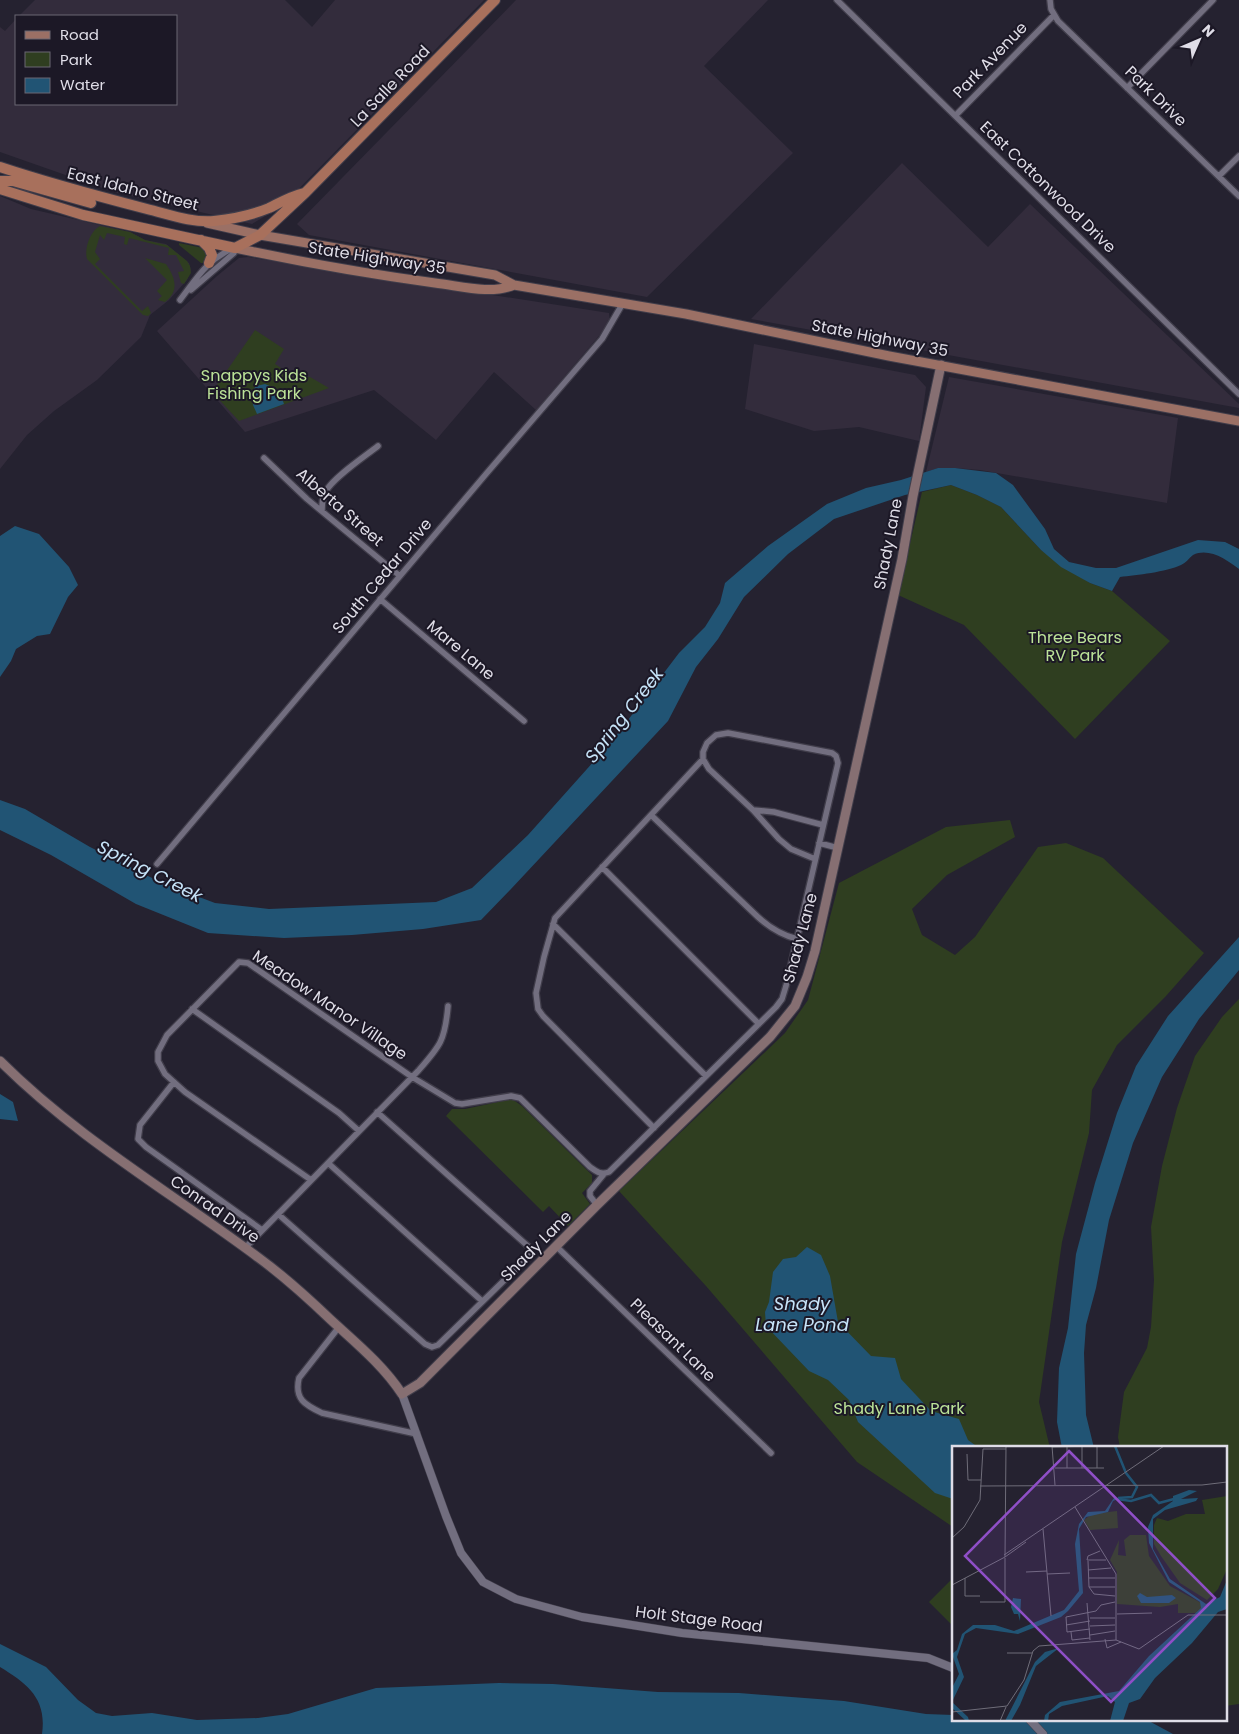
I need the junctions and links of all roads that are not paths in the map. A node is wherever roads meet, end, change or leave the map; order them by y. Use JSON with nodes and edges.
{"nodes":[{"id":1,"x":495,"y":0,"type":"edge"},
{"id":2,"x":837,"y":0,"type":"edge"},
{"id":3,"x":1050,"y":0,"type":"edge"},
{"id":4,"x":1213,"y":0,"type":"edge"},
{"id":5,"x":1054,"y":15,"type":"junction"},
{"id":6,"x":1127,"y":88,"type":"junction"},
{"id":7,"x":956,"y":115,"type":"junction"},
{"id":8,"x":1239,"y":156,"type":"edge"},
{"id":9,"x":0,"y":167,"type":"edge"},
{"id":10,"x":1219,"y":176,"type":"junction"},
{"id":11,"x":0,"y":180,"type":"edge"},
{"id":12,"x":0,"y":189,"type":"edge"},
{"id":13,"x":306,"y":192,"type":"junction"},
{"id":14,"x":1239,"y":196,"type":"edge"},
{"id":15,"x":92,"y":203,"type":"dead end"},
{"id":16,"x":193,"y":220,"type":"junction"},
{"id":17,"x":260,"y":235,"type":"junction"},
{"id":18,"x":201,"y":240,"type":"junction"},
{"id":19,"x":235,"y":248,"type":"junction"},
{"id":20,"x":209,"y":263,"type":"junction"},
{"id":21,"x":514,"y":285,"type":"junction"},
{"id":22,"x":623,"y":303,"type":"junction"},
{"id":23,"x":941,"y":365,"type":"junction"},
{"id":24,"x":1239,"y":394,"type":"edge"},
{"id":25,"x":1239,"y":421,"type":"edge"},
{"id":26,"x":378,"y":446,"type":"dead end"},
{"id":27,"x":264,"y":458,"type":"dead end"},
{"id":28,"x":322,"y":511,"type":"junction"},
{"id":29,"x":400,"y":576,"type":"junction"},
{"id":30,"x":380,"y":599,"type":"junction"},
{"id":31,"x":524,"y":721,"type":"dead end"},
{"id":32,"x":703,"y":759,"type":"junction"},
{"id":33,"x":753,"y":810,"type":"junction"},
{"id":34,"x":652,"y":815,"type":"junction"},
{"id":35,"x":823,"y":825,"type":"junction"},
{"id":36,"x":819,"y":842,"type":"junction"},
{"id":37,"x":838,"y":848,"type":"junction"},
{"id":38,"x":816,"y":859,"type":"junction"},
{"id":39,"x":157,"y":864,"type":"dead end"},
{"id":40,"x":602,"y":868,"type":"junction"},
{"id":41,"x":552,"y":924,"type":"junction"},
{"id":42,"x":797,"y":939,"type":"junction"},
{"id":43,"x":448,"y":1006,"type":"dead end"},
{"id":44,"x":192,"y":1010,"type":"junction"},
{"id":45,"x":759,"y":1024,"type":"junction"},
{"id":46,"x":0,"y":1061,"type":"edge"},
{"id":47,"x":706,"y":1076,"type":"junction"},
{"id":48,"x":412,"y":1077,"type":"junction"},
{"id":49,"x":174,"y":1082,"type":"junction"},
{"id":50,"x":377,"y":1112,"type":"junction"},
{"id":51,"x":654,"y":1128,"type":"junction"},
{"id":52,"x":360,"y":1131,"type":"junction"},
{"id":53,"x":328,"y":1163,"type":"junction"},
{"id":54,"x":604,"y":1174,"type":"junction"},
{"id":55,"x":311,"y":1180,"type":"junction"},
{"id":56,"x":597,"y":1205,"type":"junction"},
{"id":57,"x":278,"y":1214,"type":"junction"},
{"id":58,"x":262,"y":1230,"type":"junction"},
{"id":59,"x":557,"y":1247,"type":"junction"},
{"id":60,"x":244,"y":1248,"type":"junction"},
{"id":61,"x":482,"y":1301,"type":"junction"},
{"id":62,"x":339,"y":1327,"type":"junction"},
{"id":63,"x":402,"y":1394,"type":"junction"},
{"id":64,"x":417,"y":1434,"type":"junction"},
{"id":65,"x":771,"y":1453,"type":"dead end"},
{"id":66,"x":952,"y":1668,"type":"edge"},
{"id":67,"x":1032,"y":1722,"type":"edge"},
{"id":68,"x":1043,"y":1734,"type":"edge"}],
"edges":[{"from":1,"to":13,"type":"highway","name":"La Salle Road"},
{"from":2,"to":7,"type":"street","name":"East Cottonwood Drive"},
{"from":3,"to":5,"type":"street"},
{"from":4,"to":6,"type":"street"},
{"from":5,"to":6,"type":"street","name":"Park Drive"},
{"from":5,"to":7,"type":"street","name":"Park Avenue"},
{"from":6,"to":10,"type":"street","name":"Park Drive"},
{"from":7,"to":24,"type":"street","name":"East Cottonwood Drive"},
{"from":8,"to":10,"type":"street"},
{"from":9,"to":16,"type":"highway","name":"East Idaho Street"},
{"from":10,"to":14,"type":"street","name":"Park Drive"},
{"from":11,"to":15,"type":"highway"},
{"from":12,"to":18,"type":"highway","name":"East Idaho Street"},
{"from":13,"to":16,"type":"highway"},
{"from":13,"to":17,"type":"highway","name":"La Salle Road"},
{"from":16,"to":17,"type":"main road","name":"East Idaho Street"},
{"from":17,"to":19,"type":"highway","name":"La Salle Road"},
{"from":17,"to":21,"type":"main road","name":"State Highway 35"},
{"from":18,"to":19,"type":"highway","name":"East Idaho Street"},
{"from":18,"to":20,"type":"highway"},
{"from":19,"to":20,"type":"street"},
{"from":19,"to":20,"type":"street"},
{"from":19,"to":21,"type":"main road","name":"State Highway 35"},
{"from":21,"to":22,"type":"main road","name":"State Highway 35"},
{"from":22,"to":23,"type":"main road","name":"State Highway 35"},
{"from":22,"to":29,"type":"street","name":"South Cedar Drive"},
{"from":23,"to":25,"type":"main road","name":"State Highway 35"},
{"from":23,"to":37,"type":"main road","name":"Shady Lane"},
{"from":26,"to":28,"type":"street"},
{"from":27,"to":28,"type":"street","name":"Alberta Street"},
{"from":28,"to":29,"type":"street","name":"Alberta Street"},
{"from":29,"to":30,"type":"street","name":"South Cedar Drive"},
{"from":30,"to":31,"type":"street","name":"Mare Lane"},
{"from":30,"to":39,"type":"street","name":"South Cedar Drive"},
{"from":32,"to":33,"type":"street"},
{"from":32,"to":34,"type":"street"},
{"from":32,"to":35,"type":"street"},
{"from":33,"to":35,"type":"street"},
{"from":33,"to":38,"type":"street"},
{"from":34,"to":40,"type":"street"},
{"from":34,"to":42,"type":"street"},
{"from":35,"to":36,"type":"street"},
{"from":36,"to":37,"type":"street"},
{"from":36,"to":38,"type":"street"},
{"from":37,"to":56,"type":"main road","name":"Shady Lane"},
{"from":38,"to":42,"type":"street"},
{"from":40,"to":41,"type":"street"},
{"from":40,"to":45,"type":"street"},
{"from":41,"to":47,"type":"street"},
{"from":41,"to":51,"type":"street"},
{"from":42,"to":45,"type":"street"},
{"from":43,"to":48,"type":"street","name":"Meadow Manor Village"},
{"from":44,"to":48,"type":"street","name":"Meadow Manor Village"},
{"from":44,"to":49,"type":"street","name":"Meadow Manor Village"},
{"from":44,"to":52,"type":"street"},
{"from":45,"to":47,"type":"street"},
{"from":46,"to":60,"type":"main road","name":"Conrad Drive"},
{"from":47,"to":51,"type":"street"},
{"from":48,"to":50,"type":"street","name":"Meadow Manor Village"},
{"from":48,"to":54,"type":"street","name":"Meadow Manor Village"},
{"from":49,"to":55,"type":"street","name":"Meadow Manor Village"},
{"from":49,"to":58,"type":"street"},
{"from":50,"to":52,"type":"street","name":"Meadow Manor Village"},
{"from":50,"to":61,"type":"street"},
{"from":51,"to":54,"type":"street"},
{"from":52,"to":53,"type":"street","name":"Meadow Manor Village"},
{"from":53,"to":55,"type":"street","name":"Meadow Manor Village"},
{"from":53,"to":61,"type":"street"},
{"from":54,"to":56,"type":"street"},
{"from":55,"to":57,"type":"street","name":"Meadow Manor Village"},
{"from":56,"to":59,"type":"main road","name":"Shady Lane"},
{"from":57,"to":58,"type":"street","name":"Meadow Manor Village"},
{"from":57,"to":61,"type":"street"},
{"from":58,"to":60,"type":"street","name":"Meadow Manor Village"},
{"from":59,"to":63,"type":"main road","name":"Shady Lane"},
{"from":59,"to":65,"type":"street","name":"Pleasant Lane"},
{"from":60,"to":62,"type":"main road","name":"Conrad Drive"},
{"from":62,"to":63,"type":"main road","name":"Conrad Drive"},
{"from":62,"to":64,"type":"street"},
{"from":63,"to":64,"type":"street"},
{"from":64,"to":66,"type":"street","name":"Holt Stage Road"},
{"from":67,"to":68,"type":"street"}]}
